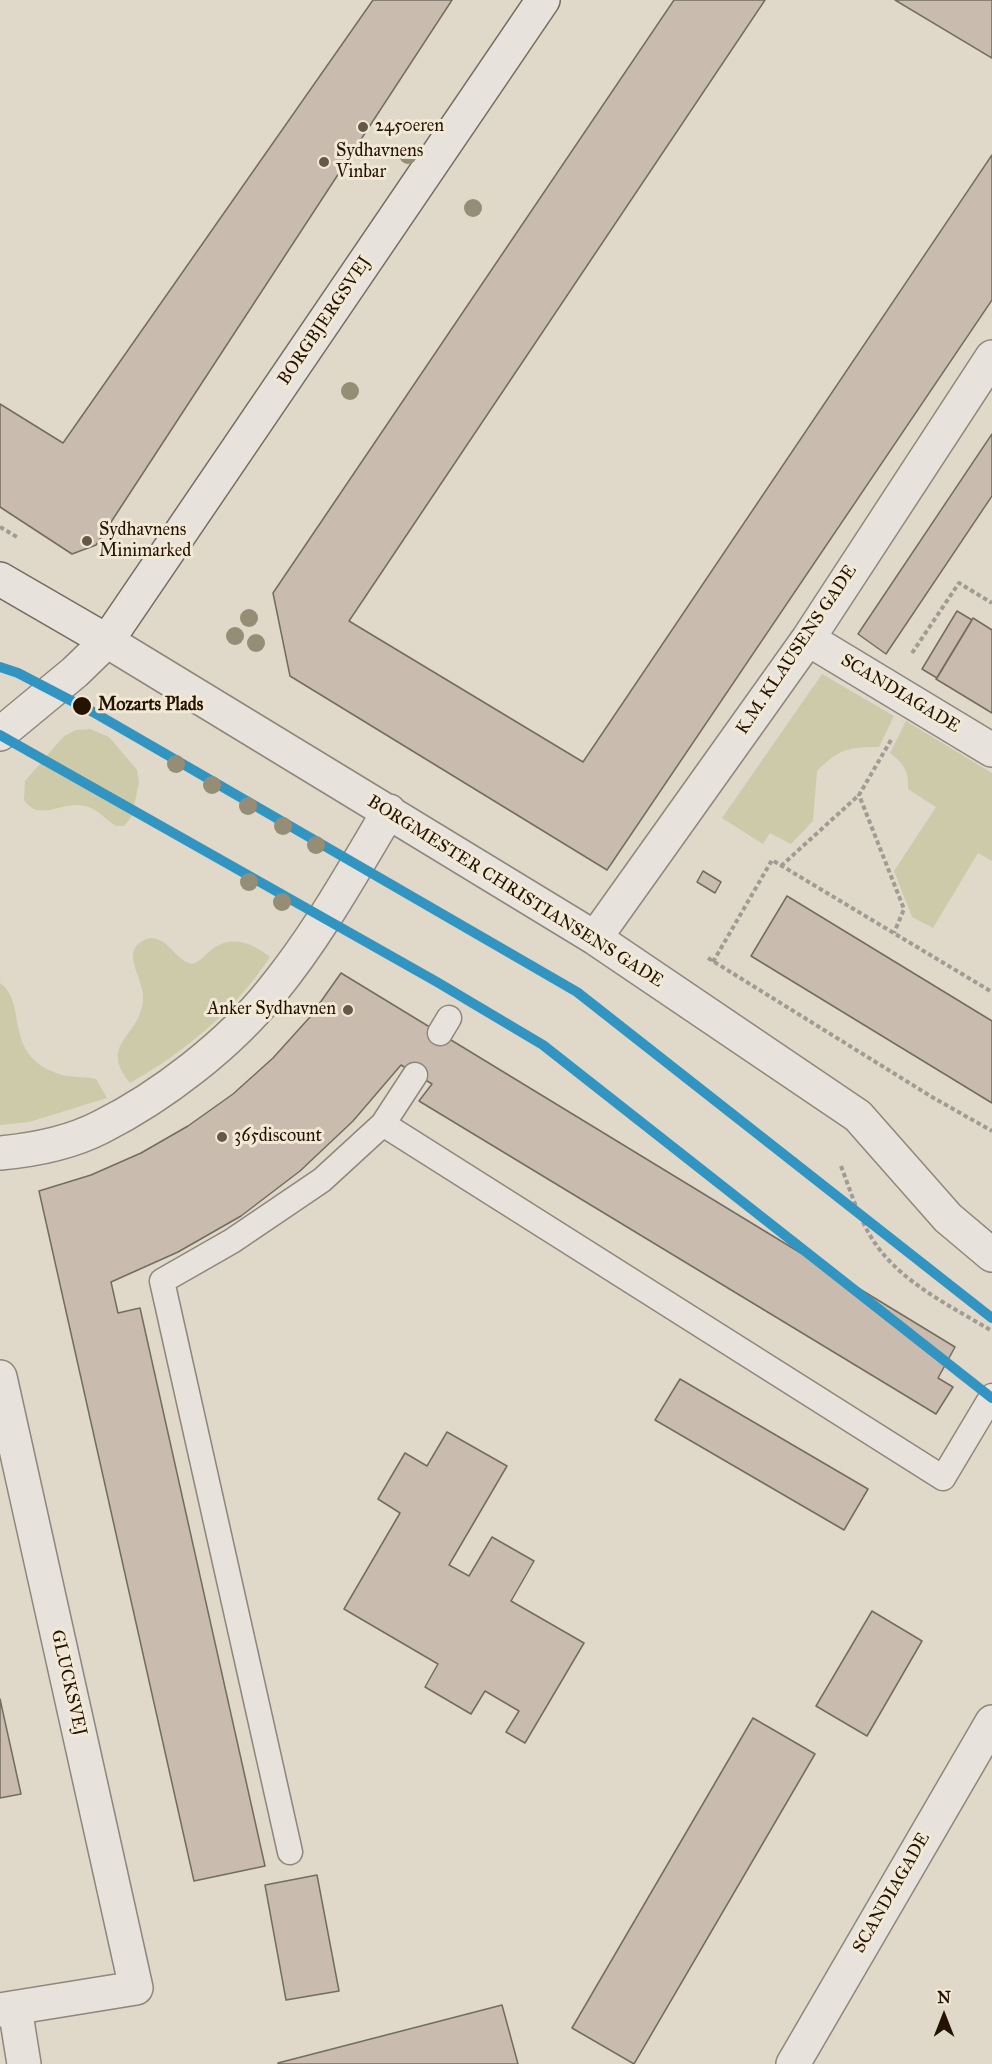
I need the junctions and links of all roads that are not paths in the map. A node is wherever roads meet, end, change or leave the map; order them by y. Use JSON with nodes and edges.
{"nodes":[{"id":1,"x":543,"y":0,"type":"edge"},
{"id":2,"x":992,"y":357,"type":"edge"},
{"id":3,"x":0,"y":579,"type":"edge"},
{"id":4,"x":808,"y":639,"type":"junction"},
{"id":5,"x":107,"y":641,"type":"junction"},
{"id":6,"x":0,"y":734,"type":"edge"},
{"id":7,"x":992,"y":750,"type":"edge"},
{"id":8,"x":389,"y":811,"type":"junction"},
{"id":9,"x":595,"y":938,"type":"junction"},
{"id":10,"x":415,"y":1075,"type":"dead end"},
{"id":11,"x":383,"y":1125,"type":"junction"},
{"id":12,"x":0,"y":1153,"type":"edge"},
{"id":13,"x":992,"y":1255,"type":"edge"},
{"id":14,"x":0,"y":1377,"type":"edge"},
{"id":15,"x":992,"y":1396,"type":"edge"},
{"id":16,"x":992,"y":1722,"type":"edge"},
{"id":17,"x":290,"y":1852,"type":"dead end"},
{"id":18,"x":7,"y":2009,"type":"edge"},
{"id":19,"x":24,"y":2064,"type":"edge"},
{"id":20,"x":793,"y":2064,"type":"edge"}],
"edges":[{"from":1,"to":5,"type":"street","name":"BORGBJERGSVEJ"},
{"from":2,"to":4,"type":"street","name":"K.M. KLAUSENS GADE"},
{"from":3,"to":5,"type":"street","name":"BORGMESTER CHRISTIANSENS GADE"},
{"from":4,"to":7,"type":"street","name":"SCANDIAGADE"},
{"from":4,"to":9,"type":"street","name":"K.M. KLAUSENS GADE"},
{"from":5,"to":6,"type":"street"},
{"from":5,"to":8,"type":"street","name":"BORGMESTER CHRISTIANSENS GADE"},
{"from":8,"to":9,"type":"street","name":"BORGMESTER CHRISTIANSENS GADE"},
{"from":8,"to":12,"type":"street"},
{"from":9,"to":13,"type":"street","name":"BORGMESTER CHRISTIANSENS GADE"},
{"from":10,"to":11,"type":"lane"},
{"from":11,"to":15,"type":"lane"},
{"from":11,"to":17,"type":"lane"},
{"from":14,"to":18,"type":"street","name":"GLUCKSVEJ"},
{"from":16,"to":20,"type":"street","name":"SCANDIAGADE"},
{"from":18,"to":19,"type":"street"}]}
